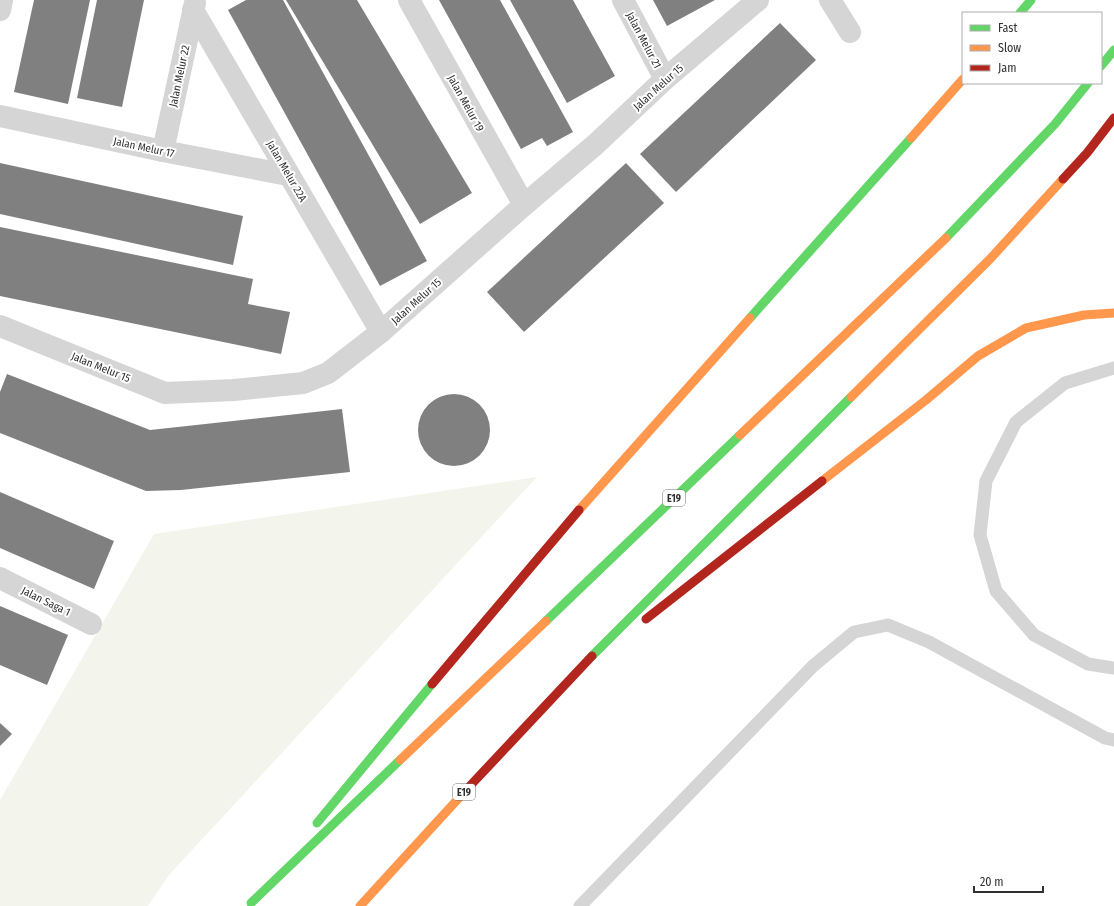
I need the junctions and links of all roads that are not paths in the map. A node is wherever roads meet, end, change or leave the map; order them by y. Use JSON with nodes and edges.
{"nodes":[{"id":1,"x":2,"y":0,"type":"edge"},
{"id":2,"x":409,"y":0,"type":"edge"},
{"id":3,"x":623,"y":0,"type":"edge"},
{"id":4,"x":758,"y":0,"type":"edge"},
{"id":5,"x":830,"y":0,"type":"edge"},
{"id":6,"x":1031,"y":0,"type":"edge"},
{"id":7,"x":194,"y":5,"type":"edge"},
{"id":8,"x":0,"y":10,"type":"edge"},
{"id":9,"x":1021,"y":12,"type":"edge"},
{"id":10,"x":850,"y":32,"type":"dead end"},
{"id":11,"x":1114,"y":50,"type":"edge"},
{"id":12,"x":1102,"y":65,"type":"edge"},
{"id":13,"x":665,"y":79,"type":"junction"},
{"id":14,"x":962,"y":80,"type":"edge"},
{"id":15,"x":1087,"y":84,"type":"edge"},
{"id":16,"x":0,"y":116,"type":"edge"},
{"id":17,"x":1114,"y":118,"type":"edge"},
{"id":18,"x":164,"y":151,"type":"junction"},
{"id":19,"x":288,"y":174,"type":"junction"},
{"id":20,"x":524,"y":205,"type":"junction"},
{"id":21,"x":1114,"y":313,"type":"edge"},
{"id":22,"x":0,"y":326,"type":"edge"},
{"id":23,"x":381,"y":332,"type":"junction"},
{"id":24,"x":1114,"y":368,"type":"edge"},
{"id":25,"x":0,"y":578,"type":"edge"},
{"id":26,"x":91,"y":624,"type":"dead end"},
{"id":27,"x":1114,"y":668,"type":"edge"},
{"id":28,"x":569,"y":679,"type":"junction"},
{"id":29,"x":1114,"y":740,"type":"edge"},
{"id":30,"x":250,"y":905,"type":"edge"},
{"id":31,"x":360,"y":906,"type":"edge"},
{"id":32,"x":580,"y":906,"type":"edge"}],
"edges":[{"from":1,"to":8,"type":"street"},
{"from":2,"to":20,"type":"street","name":"Jalan Melur 19"},
{"from":3,"to":13,"type":"street","name":"Jalan Melur 21"},
{"from":4,"to":13,"type":"street","name":"Jalan Melur 15"},
{"from":5,"to":10,"type":"street"},
{"from":6,"to":9,"type":"highway"},
{"from":7,"to":18,"type":"street","name":"Jalan Melur 22"},
{"from":7,"to":19,"type":"street","name":"Jalan Melur 22A"},
{"from":11,"to":12,"type":"highway"},
{"from":13,"to":20,"type":"street","name":"Jalan Melur 15"},
{"from":14,"to":30,"type":"highway"},
{"from":15,"to":30,"type":"highway","number":"E19"},
{"from":16,"to":18,"type":"street","name":"Jalan Melur 17"},
{"from":17,"to":28,"type":"highway","number":"E19"},
{"from":18,"to":19,"type":"street","name":"Jalan Melur 17"},
{"from":19,"to":23,"type":"street","name":"Jalan Melur 22A"},
{"from":20,"to":23,"type":"street","name":"Jalan Melur 15"},
{"from":21,"to":28,"type":"highway"},
{"from":22,"to":23,"type":"street","name":"Jalan Melur 15"},
{"from":24,"to":27,"type":"lane"},
{"from":25,"to":26,"type":"street","name":"Jalan Saga 1"},
{"from":28,"to":31,"type":"highway","number":"E19"},
{"from":29,"to":32,"type":"lane"}]}
